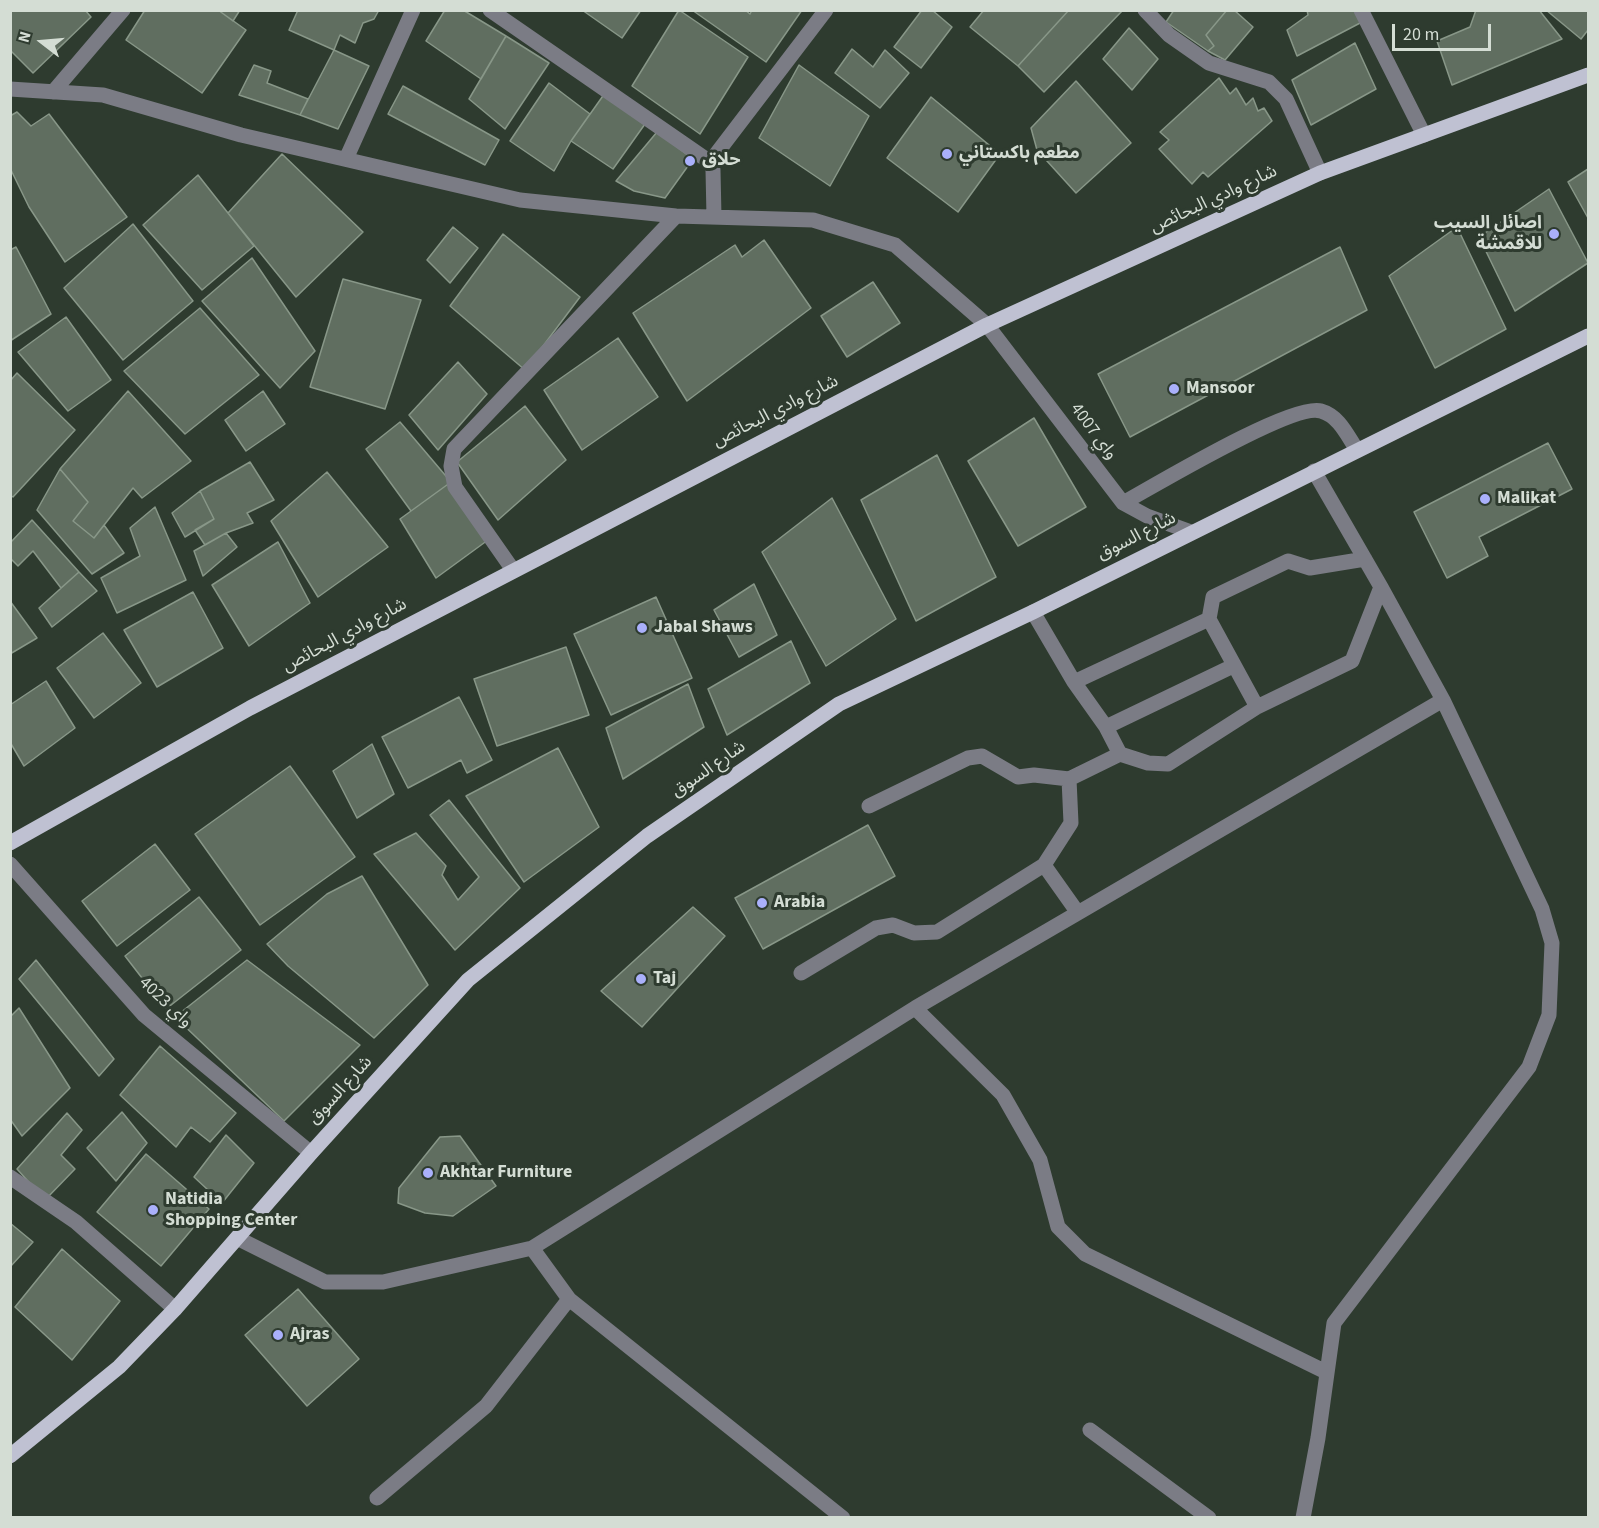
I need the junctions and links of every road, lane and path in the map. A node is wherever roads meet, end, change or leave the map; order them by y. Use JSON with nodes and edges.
{"nodes":[{"id":1,"x":123,"y":10,"type":"edge"},
{"id":2,"x":413,"y":10,"type":"edge"},
{"id":3,"x":490,"y":10,"type":"edge"},
{"id":4,"x":826,"y":10,"type":"edge"},
{"id":5,"x":1144,"y":10,"type":"edge"},
{"id":6,"x":1361,"y":10,"type":"edge"},
{"id":7,"x":1588,"y":75,"type":"edge"},
{"id":8,"x":10,"y":89,"type":"edge"},
{"id":9,"x":53,"y":92,"type":"junction"},
{"id":10,"x":1424,"y":135,"type":"junction"},
{"id":11,"x":346,"y":159,"type":"junction"},
{"id":12,"x":710,"y":162,"type":"junction"},
{"id":13,"x":1320,"y":173,"type":"junction"},
{"id":14,"x":676,"y":216,"type":"junction"},
{"id":15,"x":714,"y":217,"type":"junction"},
{"id":16,"x":987,"y":325,"type":"junction"},
{"id":17,"x":1588,"y":336,"type":"edge"},
{"id":18,"x":1357,"y":450,"type":"junction"},
{"id":19,"x":1314,"y":471,"type":"junction"},
{"id":20,"x":1123,"y":503,"type":"junction"},
{"id":21,"x":1191,"y":532,"type":"junction"},
{"id":22,"x":1365,"y":559,"type":"junction"},
{"id":23,"x":513,"y":570,"type":"junction"},
{"id":24,"x":1381,"y":587,"type":"junction"},
{"id":25,"x":1033,"y":612,"type":"junction"},
{"id":26,"x":1209,"y":619,"type":"junction"},
{"id":27,"x":1233,"y":666,"type":"junction"},
{"id":28,"x":1074,"y":681,"type":"junction"},
{"id":29,"x":1443,"y":700,"type":"junction"},
{"id":30,"x":1257,"y":707,"type":"junction"},
{"id":31,"x":1106,"y":727,"type":"junction"},
{"id":32,"x":1120,"y":754,"type":"junction"},
{"id":33,"x":1069,"y":779,"type":"junction"},
{"id":34,"x":870,"y":806,"type":"dead end"},
{"id":35,"x":10,"y":843,"type":"edge"},
{"id":36,"x":10,"y":864,"type":"edge"},
{"id":37,"x":1044,"y":865,"type":"junction"},
{"id":38,"x":1078,"y":913,"type":"junction"},
{"id":39,"x":801,"y":973,"type":"dead end"},
{"id":40,"x":915,"y":1008,"type":"junction"},
{"id":41,"x":310,"y":1153,"type":"junction"},
{"id":42,"x":10,"y":1177,"type":"edge"},
{"id":43,"x":237,"y":1238,"type":"junction"},
{"id":44,"x":532,"y":1248,"type":"junction"},
{"id":45,"x":569,"y":1299,"type":"junction"},
{"id":46,"x":176,"y":1310,"type":"junction"},
{"id":47,"x":1326,"y":1372,"type":"junction"},
{"id":48,"x":1090,"y":1430,"type":"dead end"},
{"id":49,"x":10,"y":1456,"type":"edge"},
{"id":50,"x":377,"y":1498,"type":"dead end"},
{"id":51,"x":843,"y":1518,"type":"edge"},
{"id":52,"x":1209,"y":1518,"type":"edge"},
{"id":53,"x":1303,"y":1518,"type":"edge"}],
"edges":[{"from":1,"to":9,"type":"street"},
{"from":2,"to":11,"type":"street"},
{"from":3,"to":12,"type":"street"},
{"from":4,"to":12,"type":"street"},
{"from":5,"to":13,"type":"street"},
{"from":6,"to":10,"type":"street"},
{"from":7,"to":10,"type":"main road","name":"شارع وادي البحائص"},
{"from":8,"to":9,"type":"street","name":"واي 4007"},
{"from":9,"to":11,"type":"street","name":"واي 4007"},
{"from":10,"to":13,"type":"main road","name":"شارع وادي البحائص"},
{"from":11,"to":14,"type":"street","name":"واي 4007"},
{"from":12,"to":15,"type":"street"},
{"from":13,"to":16,"type":"main road","name":"شارع وادي البحائص"},
{"from":14,"to":15,"type":"street","name":"واي 4007"},
{"from":14,"to":23,"type":"street"},
{"from":15,"to":16,"type":"street","name":"واي 4007"},
{"from":16,"to":20,"type":"street","name":"واي 4007"},
{"from":16,"to":23,"type":"main road","name":"شارع وادي البحائص"},
{"from":17,"to":18,"type":"main road","name":"شارع السوق"},
{"from":18,"to":19,"type":"main road","name":"شارع السوق"},
{"from":18,"to":20,"type":"street"},
{"from":19,"to":21,"type":"main road","name":"شارع السوق"},
{"from":19,"to":22,"type":"street"},
{"from":20,"to":21,"type":"street","name":"واي 4007"},
{"from":21,"to":25,"type":"main road","name":"شارع السوق"},
{"from":22,"to":24,"type":"street"},
{"from":22,"to":26,"type":"street"},
{"from":23,"to":35,"type":"main road","name":"شارع وادي البحائص"},
{"from":24,"to":29,"type":"street"},
{"from":24,"to":30,"type":"street"},
{"from":25,"to":28,"type":"street"},
{"from":25,"to":41,"type":"main road","name":"شارع السوق"},
{"from":26,"to":27,"type":"street"},
{"from":26,"to":28,"type":"street"},
{"from":27,"to":30,"type":"street"},
{"from":27,"to":31,"type":"street"},
{"from":28,"to":31,"type":"street"},
{"from":29,"to":38,"type":"street"},
{"from":29,"to":47,"type":"street"},
{"from":30,"to":32,"type":"street"},
{"from":31,"to":32,"type":"street"},
{"from":32,"to":33,"type":"street"},
{"from":33,"to":34,"type":"street"},
{"from":33,"to":37,"type":"street"},
{"from":36,"to":41,"type":"street","name":"واي 4023"},
{"from":37,"to":38,"type":"street"},
{"from":37,"to":39,"type":"street"},
{"from":38,"to":40,"type":"street"},
{"from":40,"to":44,"type":"street"},
{"from":40,"to":47,"type":"street"},
{"from":41,"to":43,"type":"main road","name":"شارع السوق"},
{"from":42,"to":46,"type":"street"},
{"from":43,"to":44,"type":"street"},
{"from":43,"to":46,"type":"main road","name":"شارع السوق"},
{"from":44,"to":45,"type":"street"},
{"from":45,"to":50,"type":"street"},
{"from":45,"to":51,"type":"street"},
{"from":46,"to":49,"type":"main road","name":"شارع السوق"},
{"from":47,"to":53,"type":"street"},
{"from":48,"to":52,"type":"street"}]}
